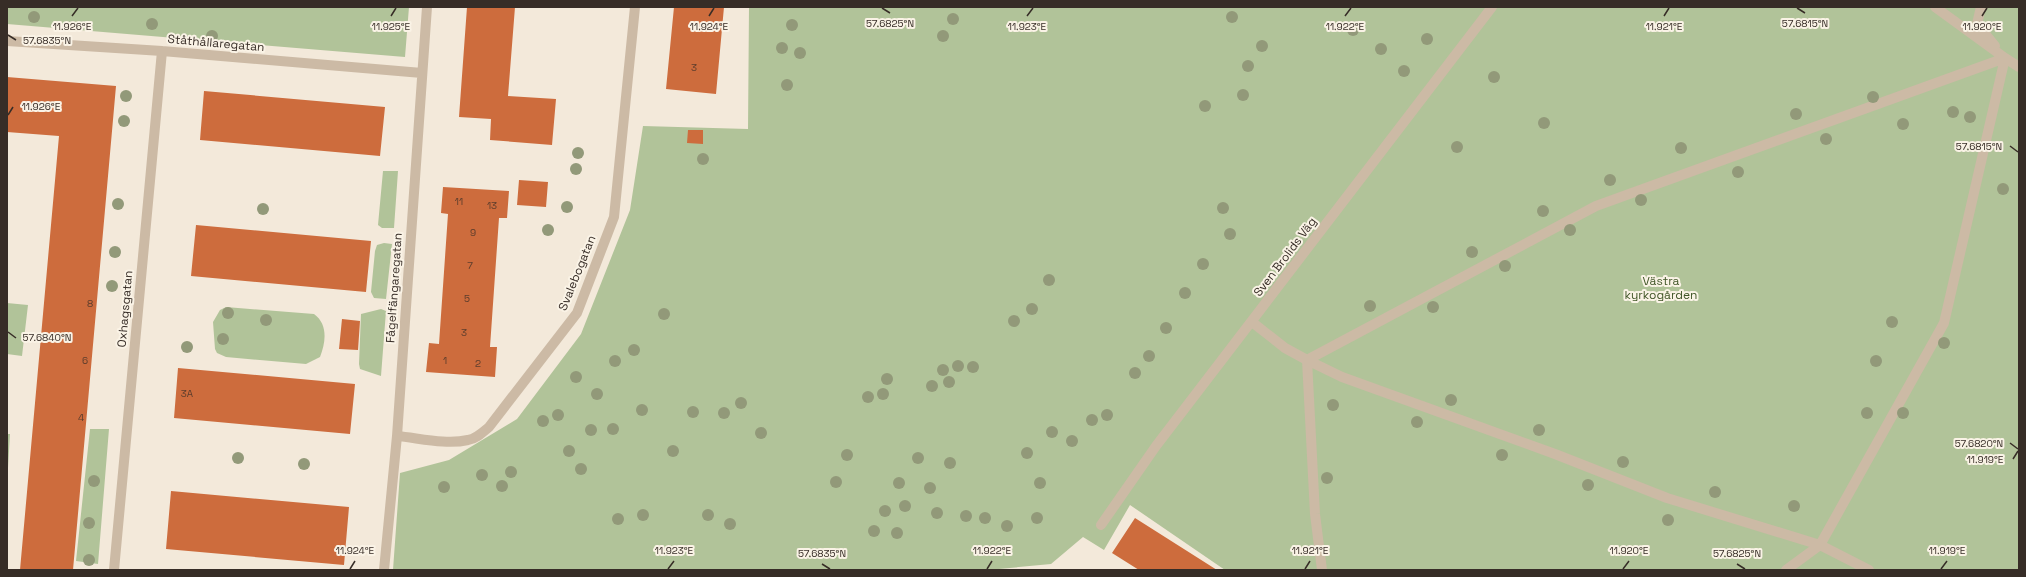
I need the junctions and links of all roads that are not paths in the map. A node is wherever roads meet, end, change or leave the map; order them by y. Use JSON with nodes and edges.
{"nodes":[{"id":1,"x":427,"y":7,"type":"edge"},
{"id":2,"x":635,"y":7,"type":"edge"},
{"id":3,"x":1492,"y":7,"type":"edge"},
{"id":4,"x":1935,"y":7,"type":"edge"},
{"id":5,"x":1981,"y":7,"type":"edge"},
{"id":6,"x":7,"y":41,"type":"edge"},
{"id":7,"x":162,"y":51,"type":"junction"},
{"id":8,"x":2005,"y":58,"type":"junction"},
{"id":9,"x":2019,"y":67,"type":"edge"},
{"id":10,"x":422,"y":73,"type":"junction"},
{"id":11,"x":1252,"y":322,"type":"junction"},
{"id":12,"x":1307,"y":360,"type":"junction"},
{"id":13,"x":397,"y":436,"type":"junction"},
{"id":14,"x":1101,"y":525,"type":"dead end"},
{"id":15,"x":1820,"y":545,"type":"junction"},
{"id":16,"x":114,"y":570,"type":"edge"},
{"id":17,"x":384,"y":570,"type":"edge"},
{"id":18,"x":1322,"y":570,"type":"edge"},
{"id":19,"x":1786,"y":570,"type":"edge"},
{"id":20,"x":1869,"y":570,"type":"edge"}],
"edges":[{"from":1,"to":10,"type":"street","name":"Fågelfängaregatan"},
{"from":2,"to":13,"type":"street","name":"Svalebogatan"},
{"from":3,"to":11,"type":"street","name":"Sven Brolids Väg"},
{"from":4,"to":8,"type":"street"},
{"from":5,"to":8,"type":"street"},
{"from":6,"to":7,"type":"street","name":"Ståthållaregatan"},
{"from":7,"to":10,"type":"street","name":"Ståthållaregatan"},
{"from":7,"to":16,"type":"street","name":"Oxhagsgatan"},
{"from":8,"to":9,"type":"street"},
{"from":8,"to":12,"type":"street"},
{"from":8,"to":15,"type":"street"},
{"from":10,"to":13,"type":"street","name":"Fågelfängaregatan"},
{"from":11,"to":12,"type":"street"},
{"from":11,"to":14,"type":"street","name":"Sven Brolids Väg"},
{"from":12,"to":15,"type":"street"},
{"from":12,"to":18,"type":"street"},
{"from":13,"to":17,"type":"street","name":"Fågelfängaregatan"},
{"from":15,"to":19,"type":"street"},
{"from":15,"to":20,"type":"street"}]}
